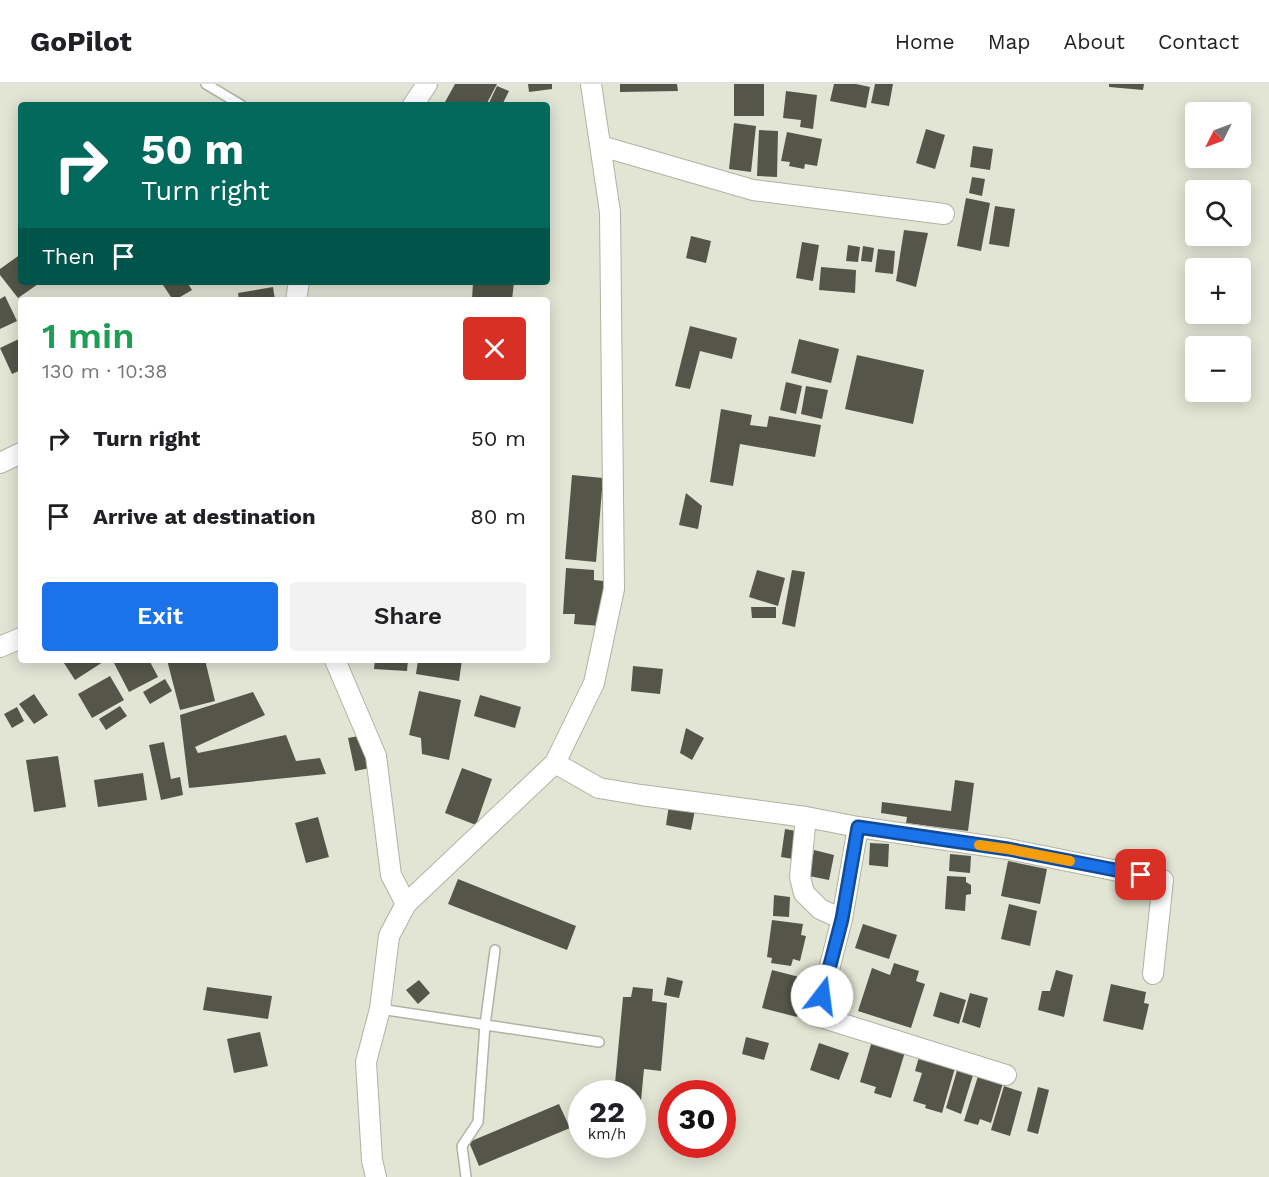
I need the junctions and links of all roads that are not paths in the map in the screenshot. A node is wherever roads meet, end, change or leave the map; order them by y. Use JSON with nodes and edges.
{"nodes":[{"id":1,"x":206,"y":84,"type":"edge"},
{"id":2,"x":427,"y":84,"type":"edge"},
{"id":3,"x":591,"y":84,"type":"edge"},
{"id":4,"x":236,"y":102,"type":"edge"},
{"id":5,"x":415,"y":102,"type":"edge"},
{"id":6,"x":600,"y":146,"type":"junction"},
{"id":7,"x":944,"y":214,"type":"dead end"},
{"id":8,"x":18,"y":454,"type":"edge"},
{"id":9,"x":0,"y":463,"type":"edge"},
{"id":10,"x":18,"y":639,"type":"edge"},
{"id":11,"x":0,"y":647,"type":"edge"},
{"id":12,"x":336,"y":663,"type":"edge"},
{"id":13,"x":555,"y":763,"type":"junction"},
{"id":14,"x":806,"y":817,"type":"junction"},
{"id":15,"x":858,"y":827,"type":"junction"},
{"id":16,"x":406,"y":904,"type":"junction"},
{"id":17,"x":842,"y":919,"type":"junction"},
{"id":18,"x":495,"y":950,"type":"dead end"},
{"id":19,"x":1153,"y":974,"type":"dead end"},
{"id":20,"x":380,"y":1009,"type":"junction"},
{"id":21,"x":485,"y":1025,"type":"junction"},
{"id":22,"x":599,"y":1042,"type":"dead end"},
{"id":23,"x":1006,"y":1075,"type":"dead end"},
{"id":24,"x":375,"y":1177,"type":"edge"},
{"id":25,"x":466,"y":1177,"type":"edge"}],
"edges":[{"from":1,"to":4,"type":"lane"},
{"from":2,"to":5,"type":"street"},
{"from":3,"to":6,"type":"street"},
{"from":6,"to":7,"type":"street"},
{"from":6,"to":13,"type":"street"},
{"from":8,"to":9,"type":"street"},
{"from":10,"to":11,"type":"street"},
{"from":12,"to":16,"type":"street"},
{"from":13,"to":14,"type":"street"},
{"from":13,"to":16,"type":"street"},
{"from":14,"to":15,"type":"street"},
{"from":14,"to":17,"type":"street"},
{"from":15,"to":17,"type":"street"},
{"from":15,"to":19,"type":"street"},
{"from":16,"to":20,"type":"street"},
{"from":17,"to":23,"type":"street"},
{"from":18,"to":21,"type":"lane"},
{"from":20,"to":21,"type":"lane"},
{"from":20,"to":24,"type":"street"},
{"from":21,"to":22,"type":"lane"},
{"from":21,"to":25,"type":"lane"}]}
